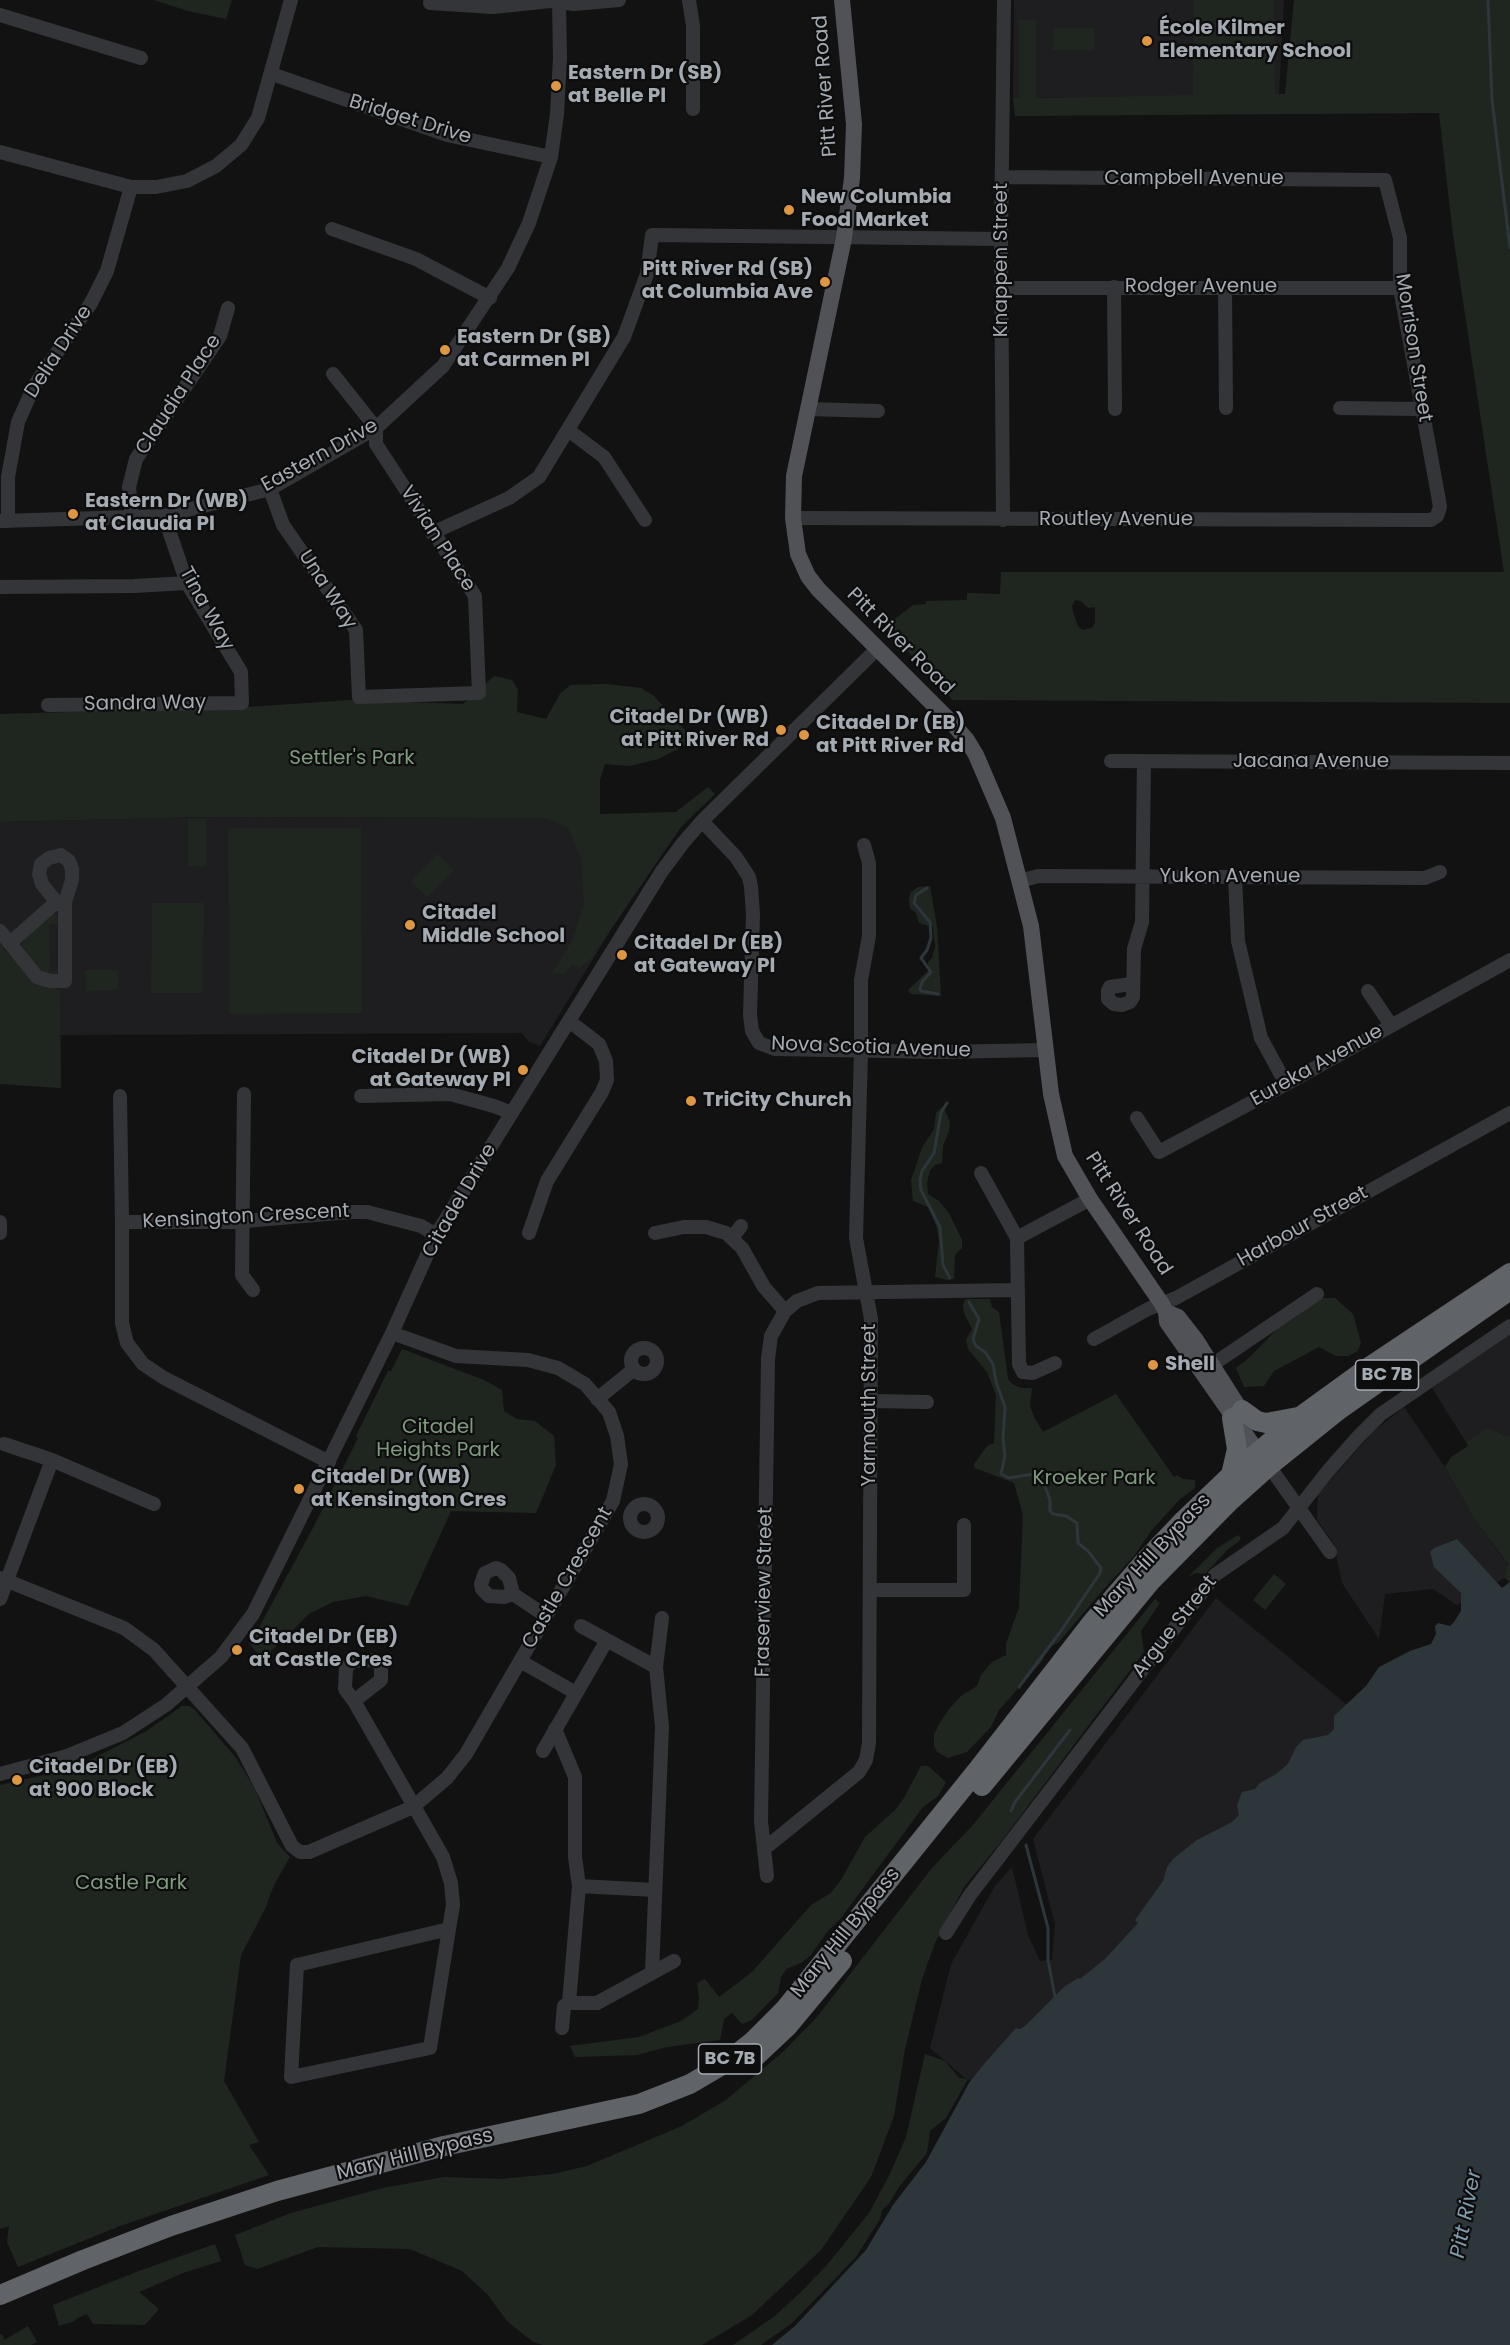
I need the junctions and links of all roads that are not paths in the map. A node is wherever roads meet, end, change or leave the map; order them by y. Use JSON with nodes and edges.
{"nodes":[{"id":1,"x":291,"y":0,"type":"edge"},
{"id":2,"x":619,"y":0,"type":"edge"},
{"id":3,"x":689,"y":0,"type":"edge"},
{"id":4,"x":842,"y":0,"type":"edge"},
{"id":5,"x":1004,"y":0,"type":"edge"},
{"id":6,"x":559,"y":1,"type":"edge"},
{"id":7,"x":430,"y":3,"type":"dead end"},
{"id":8,"x":0,"y":15,"type":"edge"},
{"id":9,"x":141,"y":58,"type":"dead end"},
{"id":10,"x":272,"y":74,"type":"junction"},
{"id":11,"x":693,"y":109,"type":"dead end"},
{"id":12,"x":0,"y":152,"type":"edge"},
{"id":13,"x":551,"y":157,"type":"junction"},
{"id":14,"x":1002,"y":177,"type":"junction"},
{"id":15,"x":1385,"y":180,"type":"joint"},
{"id":16,"x":131,"y":187,"type":"junction"},
{"id":17,"x":332,"y":229,"type":"dead end"},
{"id":18,"x":844,"y":238,"type":"junction"},
{"id":19,"x":1001,"y":239,"type":"junction"},
{"id":20,"x":1114,"y":287,"type":"junction"},
{"id":21,"x":1225,"y":287,"type":"junction"},
{"id":22,"x":1002,"y":288,"type":"junction"},
{"id":23,"x":1400,"y":288,"type":"junction"},
{"id":24,"x":490,"y":298,"type":"junction"},
{"id":25,"x":228,"y":308,"type":"dead end"},
{"id":26,"x":333,"y":374,"type":"dead end"},
{"id":27,"x":1226,"y":408,"type":"dead end"},
{"id":28,"x":1340,"y":408,"type":"dead end"},
{"id":29,"x":807,"y":409,"type":"junction"},
{"id":30,"x":1115,"y":409,"type":"dead end"},
{"id":31,"x":1421,"y":409,"type":"junction"},
{"id":32,"x":878,"y":411,"type":"dead end"},
{"id":33,"x":376,"y":428,"type":"junction"},
{"id":34,"x":568,"y":430,"type":"junction"},
{"id":35,"x":270,"y":489,"type":"junction"},
{"id":36,"x":164,"y":516,"type":"junction"},
{"id":37,"x":1437,"y":516,"type":"joint"},
{"id":38,"x":132,"y":518,"type":"junction"},
{"id":39,"x":793,"y":518,"type":"junction"},
{"id":40,"x":645,"y":520,"type":"dead end"},
{"id":41,"x":1003,"y":520,"type":"junction"},
{"id":42,"x":4,"y":521,"type":"edge"},
{"id":43,"x":432,"y":532,"type":"junction"},
{"id":44,"x":187,"y":583,"type":"junction"},
{"id":45,"x":0,"y":587,"type":"edge"},
{"id":46,"x":878,"y":648,"type":"junction"},
{"id":47,"x":479,"y":693,"type":"joint"},
{"id":48,"x":242,"y":703,"type":"joint"},
{"id":49,"x":48,"y":705,"type":"dead end"},
{"id":50,"x":1111,"y":761,"type":"dead end"},
{"id":51,"x":1144,"y":761,"type":"junction"},
{"id":52,"x":1510,"y":763,"type":"edge"},
{"id":53,"x":702,"y":821,"type":"junction"},
{"id":54,"x":864,"y":845,"type":"dead end"},
{"id":55,"x":1440,"y":872,"type":"dead end"},
{"id":56,"x":1143,"y":877,"type":"junction"},
{"id":57,"x":1235,"y":877,"type":"junction"},
{"id":58,"x":1020,"y":880,"type":"junction"},
{"id":59,"x":0,"y":931,"type":"edge"},
{"id":60,"x":11,"y":942,"type":"junction"},
{"id":61,"x":1510,"y":960,"type":"edge"},
{"id":62,"x":1132,"y":984,"type":"dead end"},
{"id":63,"x":1368,"y":991,"type":"dead end"},
{"id":64,"x":569,"y":1021,"type":"junction"},
{"id":65,"x":1391,"y":1024,"type":"junction"},
{"id":66,"x":1045,"y":1050,"type":"junction"},
{"id":67,"x":861,"y":1051,"type":"junction"},
{"id":68,"x":1286,"y":1084,"type":"junction"},
{"id":69,"x":243,"y":1094,"type":"dead end"},
{"id":70,"x":120,"y":1096,"type":"dead end"},
{"id":71,"x":361,"y":1096,"type":"dead end"},
{"id":72,"x":512,"y":1113,"type":"junction"},
{"id":73,"x":1510,"y":1113,"type":"edge"},
{"id":74,"x":1137,"y":1118,"type":"dead end"},
{"id":75,"x":981,"y":1173,"type":"dead end"},
{"id":76,"x":1090,"y":1199,"type":"junction"},
{"id":77,"x":243,"y":1221,"type":"junction"},
{"id":78,"x":0,"y":1222,"type":"edge"},
{"id":79,"x":122,"y":1222,"type":"junction"},
{"id":80,"x":741,"y":1226,"type":"dead end"},
{"id":81,"x":0,"y":1233,"type":"edge"},
{"id":82,"x":529,"y":1233,"type":"dead end"},
{"id":83,"x":655,"y":1233,"type":"dead end"},
{"id":84,"x":436,"y":1235,"type":"junction"},
{"id":85,"x":732,"y":1238,"type":"junction"},
{"id":86,"x":1017,"y":1238,"type":"junction"},
{"id":87,"x":1510,"y":1274,"type":"edge"},
{"id":88,"x":253,"y":1290,"type":"dead end"},
{"id":89,"x":1017,"y":1290,"type":"junction"},
{"id":90,"x":1510,"y":1290,"type":"edge"},
{"id":91,"x":864,"y":1293,"type":"junction"},
{"id":92,"x":1317,"y":1294,"type":"dead end"},
{"id":93,"x":1164,"y":1308,"type":"junction"},
{"id":94,"x":784,"y":1311,"type":"junction"},
{"id":95,"x":1510,"y":1326,"type":"edge"},
{"id":96,"x":392,"y":1333,"type":"junction"},
{"id":97,"x":1094,"y":1339,"type":"dead end"},
{"id":98,"x":1055,"y":1363,"type":"dead end"},
{"id":99,"x":1204,"y":1364,"type":"junction"},
{"id":100,"x":633,"y":1370,"type":"dead end"},
{"id":101,"x":597,"y":1399,"type":"junction"},
{"id":102,"x":871,"y":1401,"type":"junction"},
{"id":103,"x":927,"y":1402,"type":"dead end"},
{"id":104,"x":1237,"y":1414,"type":"junction"},
{"id":105,"x":1301,"y":1416,"type":"junction"},
{"id":106,"x":4,"y":1444,"type":"dead end"},
{"id":107,"x":1263,"y":1455,"type":"junction"},
{"id":108,"x":52,"y":1460,"type":"junction"},
{"id":109,"x":329,"y":1462,"type":"junction"},
{"id":110,"x":1231,"y":1475,"type":"junction"},
{"id":111,"x":613,"y":1501,"type":"junction"},
{"id":112,"x":154,"y":1504,"type":"dead end"},
{"id":113,"x":1299,"y":1508,"type":"junction"},
{"id":114,"x":631,"y":1513,"type":"dead end"},
{"id":115,"x":964,"y":1525,"type":"dead end"},
{"id":116,"x":1330,"y":1552,"type":"dead end"},
{"id":117,"x":4,"y":1580,"type":"edge"},
{"id":118,"x":870,"y":1590,"type":"junction"},
{"id":119,"x":513,"y":1594,"type":"dead end"},
{"id":120,"x":0,"y":1599,"type":"edge"},
{"id":121,"x":546,"y":1616,"type":"junction"},
{"id":122,"x":662,"y":1618,"type":"dead end"},
{"id":123,"x":581,"y":1626,"type":"dead end"},
{"id":124,"x":607,"y":1640,"type":"junction"},
{"id":125,"x":520,"y":1661,"type":"junction"},
{"id":126,"x":656,"y":1667,"type":"junction"},
{"id":127,"x":187,"y":1685,"type":"junction"},
{"id":128,"x":576,"y":1693,"type":"junction"},
{"id":129,"x":354,"y":1701,"type":"dead end"},
{"id":130,"x":555,"y":1729,"type":"junction"},
{"id":131,"x":543,"y":1751,"type":"dead end"},
{"id":132,"x":0,"y":1774,"type":"edge"},
{"id":133,"x":413,"y":1807,"type":"junction"},
{"id":134,"x":764,"y":1849,"type":"junction"},
{"id":135,"x":767,"y":1876,"type":"dead end"},
{"id":136,"x":579,"y":1886,"type":"junction"},
{"id":137,"x":655,"y":1890,"type":"junction"},
{"id":138,"x":449,"y":1929,"type":"junction"},
{"id":139,"x":946,"y":1933,"type":"dead end"},
{"id":140,"x":674,"y":1961,"type":"dead end"},
{"id":141,"x":652,"y":1972,"type":"junction"},
{"id":142,"x":569,"y":2003,"type":"junction"},
{"id":143,"x":562,"y":2028,"type":"dead end"},
{"id":144,"x":0,"y":2295,"type":"edge"},
{"id":145,"x":0,"y":2309,"type":"edge"}],
"edges":[{"from":1,"to":10,"type":"street"},
{"from":2,"to":6,"type":"street"},
{"from":3,"to":11,"type":"street"},
{"from":4,"to":18,"type":"main road","name":"Pitt River Road"},
{"from":5,"to":14,"type":"street","name":"Knappen Street"},
{"from":6,"to":7,"type":"street"},
{"from":6,"to":13,"type":"street","name":"Eastern Drive"},
{"from":8,"to":9,"type":"street"},
{"from":10,"to":13,"type":"street","name":"Bridget Drive"},
{"from":10,"to":16,"type":"street"},
{"from":12,"to":16,"type":"street"},
{"from":13,"to":24,"type":"street","name":"Eastern Drive"},
{"from":14,"to":15,"type":"street","name":"Campbell Avenue"},
{"from":14,"to":19,"type":"street","name":"Knappen Street"},
{"from":15,"to":23,"type":"street","name":"Morrison Street"},
{"from":16,"to":42,"type":"street","name":"Delia Drive"},
{"from":17,"to":24,"type":"street"},
{"from":18,"to":19,"type":"street"},
{"from":18,"to":29,"type":"main road","name":"Pitt River Road"},
{"from":18,"to":34,"type":"street"},
{"from":19,"to":22,"type":"street","name":"Knappen Street"},
{"from":20,"to":21,"type":"street","name":"Rodger Avenue"},
{"from":20,"to":22,"type":"street","name":"Rodger Avenue"},
{"from":20,"to":30,"type":"street"},
{"from":21,"to":23,"type":"street","name":"Rodger Avenue"},
{"from":21,"to":27,"type":"street"},
{"from":22,"to":41,"type":"street","name":"Knappen Street"},
{"from":23,"to":31,"type":"street","name":"Morrison Street"},
{"from":24,"to":33,"type":"street","name":"Eastern Drive"},
{"from":25,"to":38,"type":"street","name":"Claudia Place"},
{"from":26,"to":33,"type":"street"},
{"from":28,"to":31,"type":"street"},
{"from":29,"to":32,"type":"street"},
{"from":29,"to":39,"type":"main road","name":"Pitt River Road"},
{"from":31,"to":37,"type":"street","name":"Morrison Street"},
{"from":33,"to":35,"type":"street","name":"Eastern Drive"},
{"from":33,"to":43,"type":"street","name":"Vivian Place"},
{"from":34,"to":40,"type":"street"},
{"from":34,"to":43,"type":"street"},
{"from":35,"to":36,"type":"street","name":"Eastern Drive"},
{"from":35,"to":47,"type":"street","name":"Una Way"},
{"from":36,"to":38,"type":"street","name":"Eastern Drive"},
{"from":36,"to":44,"type":"street","name":"Tina Way"},
{"from":37,"to":41,"type":"street","name":"Routley Avenue"},
{"from":38,"to":42,"type":"street","name":"Eastern Drive"},
{"from":39,"to":41,"type":"street","name":"Routley Avenue"},
{"from":39,"to":46,"type":"main road","name":"Pitt River Road"},
{"from":43,"to":47,"type":"street","name":"Vivian Place"},
{"from":44,"to":45,"type":"street"},
{"from":44,"to":48,"type":"street","name":"Tina Way"},
{"from":46,"to":53,"type":"street","name":"Citadel Drive"},
{"from":46,"to":58,"type":"main road","name":"Pitt River Road"},
{"from":48,"to":49,"type":"street","name":"Sandra Way"},
{"from":50,"to":51,"type":"street","name":"Jacana Avenue"},
{"from":51,"to":52,"type":"street","name":"Jacana Avenue"},
{"from":51,"to":56,"type":"street"},
{"from":53,"to":64,"type":"street","name":"Citadel Drive"},
{"from":53,"to":67,"type":"street","name":"Nova Scotia Avenue"},
{"from":54,"to":67,"type":"street","name":"Yarmouth Street"},
{"from":55,"to":57,"type":"street","name":"Yukon Avenue"},
{"from":56,"to":57,"type":"street","name":"Yukon Avenue"},
{"from":56,"to":58,"type":"street","name":"Yukon Avenue"},
{"from":56,"to":62,"type":"street"},
{"from":57,"to":68,"type":"street"},
{"from":58,"to":66,"type":"main road","name":"Pitt River Road"},
{"from":59,"to":60,"type":"street"},
{"from":60,"to":60,"type":"street"},
{"from":61,"to":65,"type":"street","name":"Eureka Avenue"},
{"from":63,"to":65,"type":"street"},
{"from":64,"to":72,"type":"street","name":"Citadel Drive"},
{"from":64,"to":82,"type":"street"},
{"from":65,"to":68,"type":"street","name":"Eureka Avenue"},
{"from":66,"to":67,"type":"street","name":"Nova Scotia Avenue"},
{"from":66,"to":76,"type":"main road","name":"Pitt River Road"},
{"from":67,"to":91,"type":"street","name":"Yarmouth Street"},
{"from":68,"to":74,"type":"street","name":"Eureka Avenue"},
{"from":69,"to":77,"type":"street"},
{"from":70,"to":79,"type":"street"},
{"from":71,"to":72,"type":"street"},
{"from":72,"to":84,"type":"street","name":"Citadel Drive"},
{"from":73,"to":93,"type":"street","name":"Harbour Street"},
{"from":75,"to":86,"type":"street"},
{"from":76,"to":86,"type":"street"},
{"from":76,"to":93,"type":"main road","name":"Pitt River Road"},
{"from":77,"to":79,"type":"street","name":"Kensington Crescent"},
{"from":77,"to":84,"type":"street","name":"Kensington Crescent"},
{"from":77,"to":88,"type":"street"},
{"from":78,"to":81,"type":"street"},
{"from":79,"to":109,"type":"street","name":"Kensington Crescent"},
{"from":80,"to":85,"type":"street"},
{"from":83,"to":85,"type":"street"},
{"from":84,"to":96,"type":"street","name":"Citadel Drive"},
{"from":85,"to":94,"type":"street"},
{"from":86,"to":89,"type":"street"},
{"from":87,"to":105,"type":"highway","name":"Mary Hill Bypass","number":"BC 7B"},
{"from":89,"to":91,"type":"street"},
{"from":89,"to":98,"type":"street"},
{"from":90,"to":107,"type":"highway","name":"Mary Hill Bypass","number":"BC 7B"},
{"from":91,"to":94,"type":"street"},
{"from":91,"to":102,"type":"street","name":"Yarmouth Street"},
{"from":92,"to":99,"type":"street"},
{"from":93,"to":97,"type":"street","name":"Harbour Street"},
{"from":93,"to":99,"type":"main road","name":"Pitt River Road"},
{"from":94,"to":134,"type":"street","name":"Fraserview Street"},
{"from":95,"to":113,"type":"street","name":"Argue Street"},
{"from":96,"to":101,"type":"street","name":"Castle Crescent"},
{"from":96,"to":109,"type":"street","name":"Citadel Drive"},
{"from":99,"to":104,"type":"main road","name":"Pitt River Road"},
{"from":100,"to":101,"type":"street"},
{"from":101,"to":111,"type":"street","name":"Castle Crescent"},
{"from":102,"to":103,"type":"street"},
{"from":102,"to":118,"type":"street","name":"Yarmouth Street"},
{"from":104,"to":105,"type":"highway"},
{"from":104,"to":107,"type":"main road","name":"Pitt River Road"},
{"from":104,"to":110,"type":"highway"},
{"from":105,"to":107,"type":"highway","name":"Mary Hill Bypass","number":"BC 7B"},
{"from":106,"to":108,"type":"street"},
{"from":107,"to":110,"type":"highway","name":"Mary Hill Bypass","number":"BC 7B"},
{"from":107,"to":113,"type":"street","name":"Pitt River Road"},
{"from":107,"to":145,"type":"highway","name":"Mary Hill Bypass","number":"BC 7B"},
{"from":108,"to":112,"type":"street"},
{"from":108,"to":117,"type":"street"},
{"from":109,"to":127,"type":"street","name":"Citadel Drive"},
{"from":110,"to":144,"type":"highway","name":"Mary Hill Bypass","number":"BC 7B"},
{"from":111,"to":114,"type":"street"},
{"from":111,"to":121,"type":"street","name":"Castle Crescent"},
{"from":113,"to":116,"type":"street","name":"Pitt River Road"},
{"from":113,"to":139,"type":"street","name":"Argue Street"},
{"from":115,"to":118,"type":"street"},
{"from":117,"to":120,"type":"street"},
{"from":117,"to":127,"type":"street"},
{"from":118,"to":134,"type":"street","name":"Yarmouth Street"},
{"from":119,"to":121,"type":"street"},
{"from":121,"to":125,"type":"street","name":"Castle Crescent"},
{"from":122,"to":126,"type":"street"},
{"from":123,"to":124,"type":"street","name":"Castle Crescent"},
{"from":124,"to":126,"type":"street","name":"Castle Crescent"},
{"from":124,"to":128,"type":"street"},
{"from":125,"to":128,"type":"street","name":"Castle Crescent"},
{"from":125,"to":133,"type":"street","name":"Castle Crescent"},
{"from":126,"to":137,"type":"street"},
{"from":127,"to":132,"type":"street","name":"Citadel Drive"},
{"from":127,"to":133,"type":"street","name":"Castle Crescent"},
{"from":128,"to":130,"type":"street"},
{"from":129,"to":133,"type":"street"},
{"from":130,"to":131,"type":"street"},
{"from":130,"to":136,"type":"street"},
{"from":133,"to":138,"type":"street"},
{"from":134,"to":135,"type":"street","name":"Fraserview Street"},
{"from":136,"to":137,"type":"street"},
{"from":136,"to":142,"type":"street"},
{"from":137,"to":141,"type":"street"},
{"from":138,"to":138,"type":"street"},
{"from":140,"to":141,"type":"street"},
{"from":141,"to":142,"type":"street"},
{"from":142,"to":143,"type":"street"}]}
